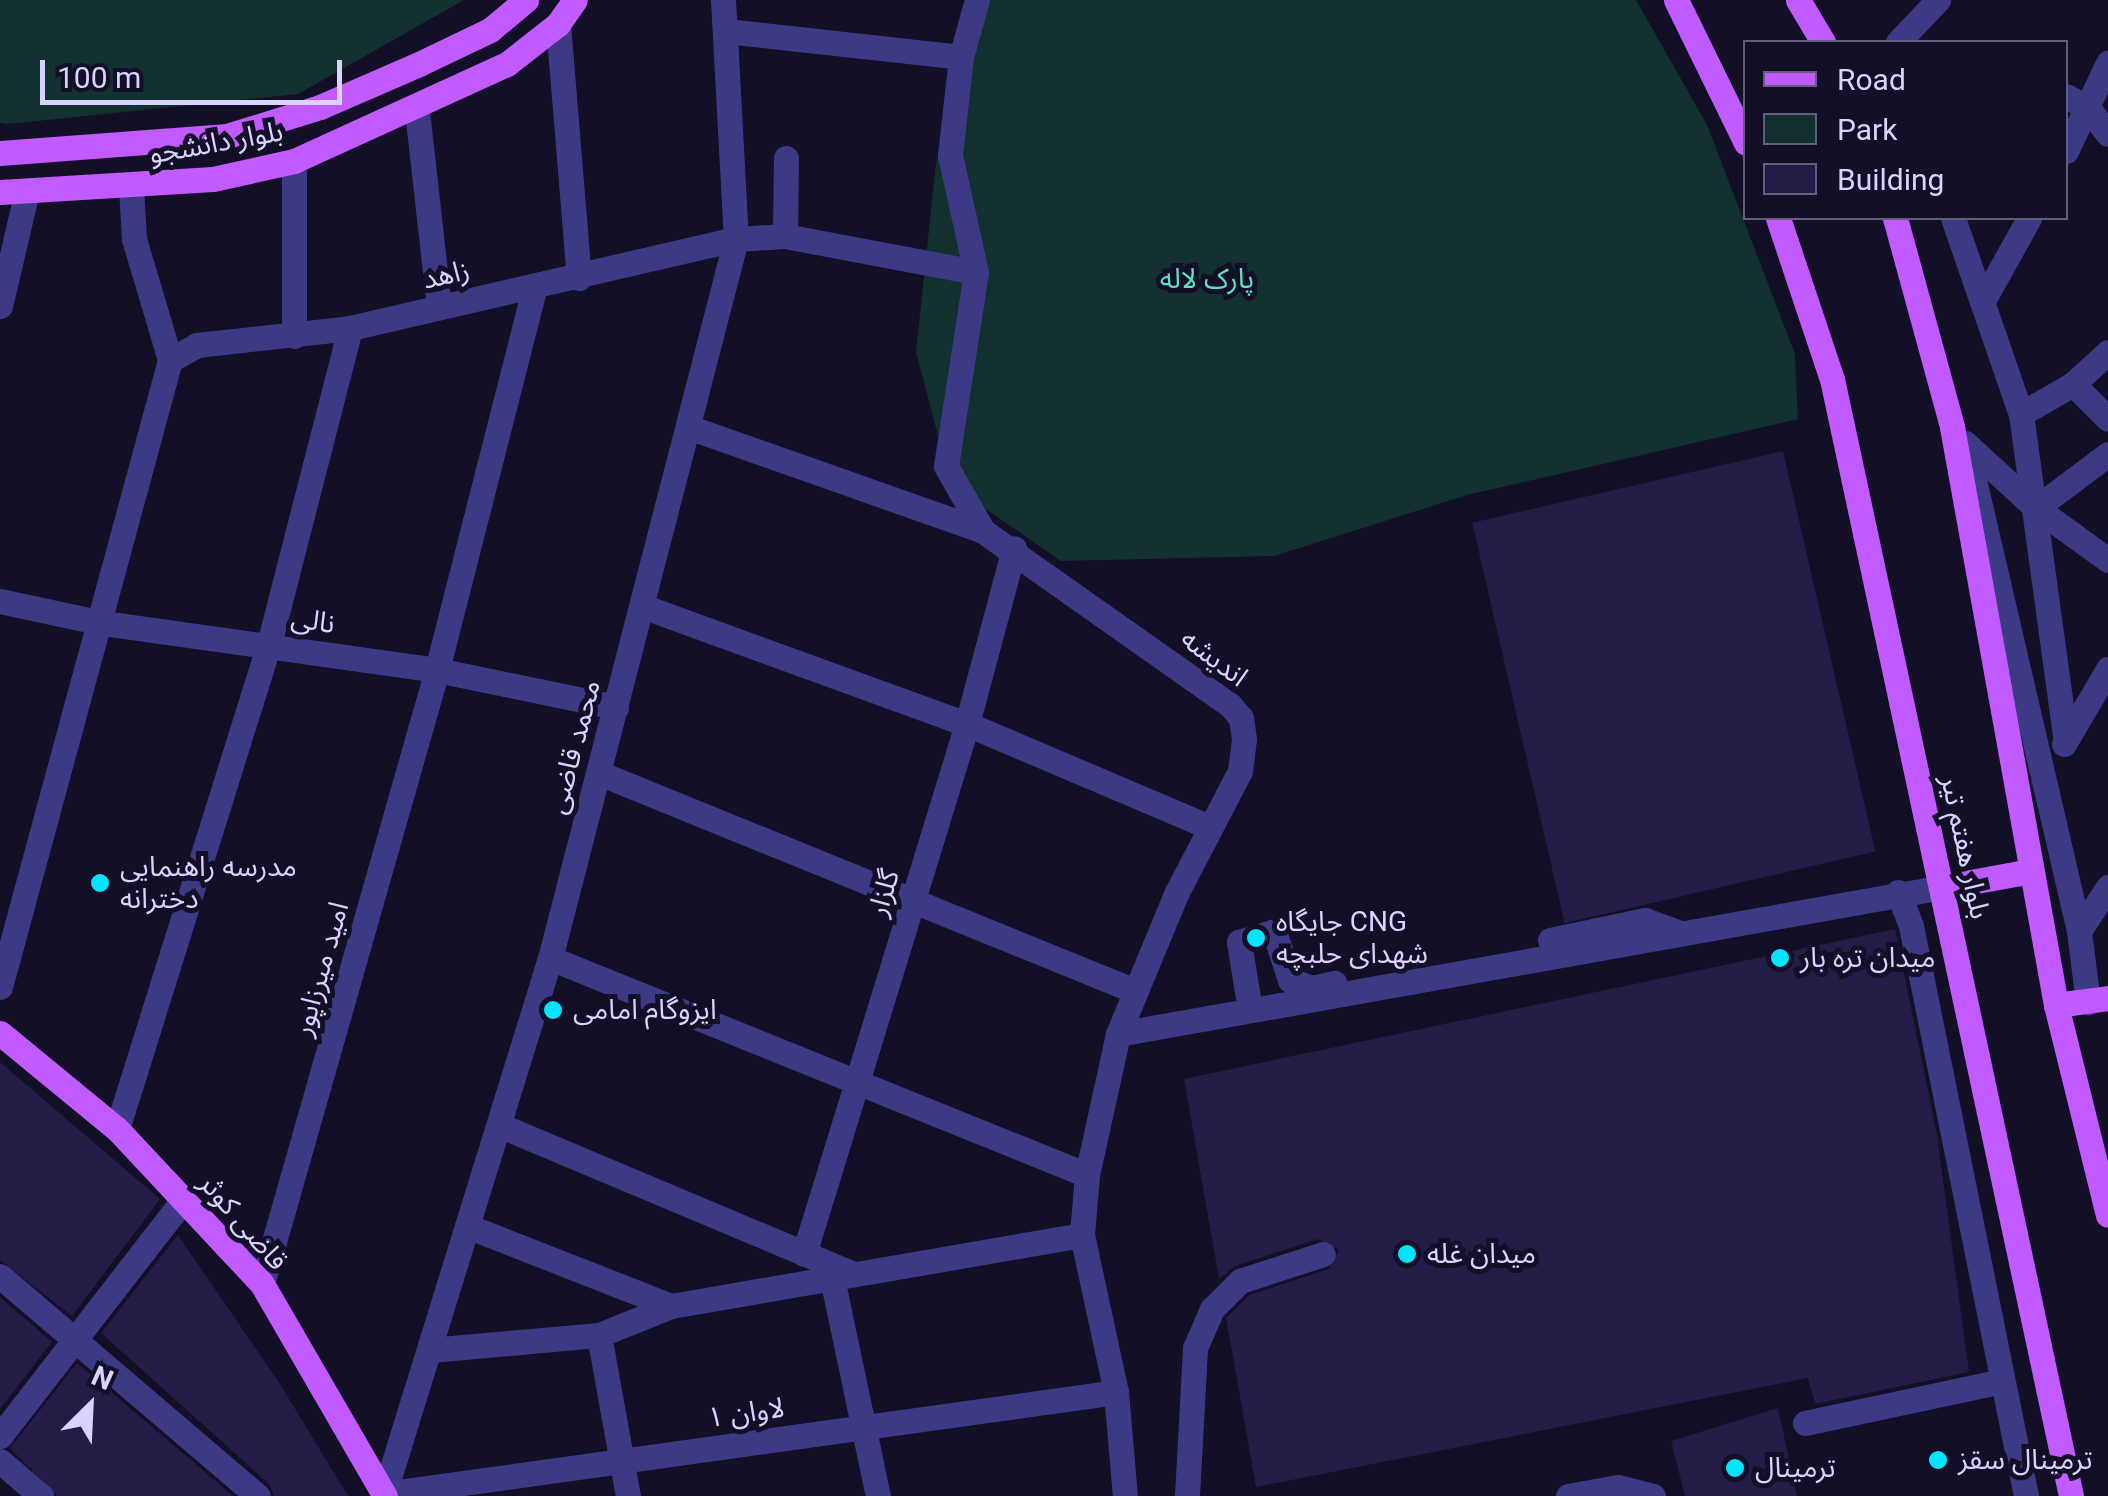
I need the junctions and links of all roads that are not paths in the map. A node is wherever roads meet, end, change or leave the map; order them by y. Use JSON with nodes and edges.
{"nodes":[{"id":1,"x":526,"y":0,"type":"edge"},
{"id":2,"x":575,"y":0,"type":"edge"},
{"id":3,"x":723,"y":0,"type":"edge"},
{"id":4,"x":977,"y":0,"type":"edge"},
{"id":5,"x":1676,"y":0,"type":"edge"},
{"id":6,"x":1798,"y":0,"type":"edge"},
{"id":7,"x":1938,"y":0,"type":"edge"},
{"id":8,"x":558,"y":24,"type":"junction"},
{"id":9,"x":726,"y":30,"type":"junction"},
{"id":10,"x":1821,"y":40,"type":"edge"},
{"id":11,"x":1900,"y":40,"type":"edge"},
{"id":12,"x":961,"y":57,"type":"junction"},
{"id":13,"x":2108,"y":63,"type":"edge"},
{"id":14,"x":2068,"y":97,"type":"edge"},
{"id":15,"x":2089,"y":109,"type":"junction"},
{"id":16,"x":416,"y":110,"type":"junction"},
{"id":17,"x":2108,"y":134,"type":"edge"},
{"id":18,"x":1743,"y":138,"type":"edge"},
{"id":19,"x":2068,"y":148,"type":"edge"},
{"id":20,"x":0,"y":153,"type":"edge"},
{"id":21,"x":786,"y":158,"type":"dead end"},
{"id":22,"x":294,"y":162,"type":"junction"},
{"id":23,"x":131,"y":187,"type":"junction"},
{"id":24,"x":27,"y":190,"type":"junction"},
{"id":25,"x":0,"y":192,"type":"edge"},
{"id":26,"x":1779,"y":220,"type":"edge"},
{"id":27,"x":1896,"y":220,"type":"edge"},
{"id":28,"x":1954,"y":220,"type":"edge"},
{"id":29,"x":2028,"y":220,"type":"edge"},
{"id":30,"x":786,"y":236,"type":"junction"},
{"id":31,"x":736,"y":239,"type":"junction"},
{"id":32,"x":976,"y":272,"type":"junction"},
{"id":33,"x":580,"y":278,"type":"junction"},
{"id":34,"x":535,"y":285,"type":"junction"},
{"id":35,"x":1984,"y":299,"type":"junction"},
{"id":36,"x":0,"y":306,"type":"edge"},
{"id":37,"x":439,"y":307,"type":"junction"},
{"id":38,"x":350,"y":328,"type":"junction"},
{"id":39,"x":294,"y":336,"type":"junction"},
{"id":40,"x":2108,"y":352,"type":"edge"},
{"id":41,"x":170,"y":360,"type":"junction"},
{"id":42,"x":2073,"y":384,"type":"junction"},
{"id":43,"x":2021,"y":414,"type":"junction"},
{"id":44,"x":2108,"y":419,"type":"edge"},
{"id":45,"x":691,"y":428,"type":"junction"},
{"id":46,"x":1959,"y":436,"type":"junction"},
{"id":47,"x":2108,"y":454,"type":"edge"},
{"id":48,"x":2036,"y":508,"type":"junction"},
{"id":49,"x":983,"y":531,"type":"junction"},
{"id":50,"x":1014,"y":548,"type":"junction"},
{"id":51,"x":2108,"y":560,"type":"edge"},
{"id":52,"x":0,"y":601,"type":"edge"},
{"id":53,"x":642,"y":606,"type":"junction"},
{"id":54,"x":103,"y":624,"type":"junction"},
{"id":55,"x":269,"y":644,"type":"junction"},
{"id":56,"x":438,"y":670,"type":"junction"},
{"id":57,"x":2108,"y":670,"type":"edge"},
{"id":58,"x":616,"y":707,"type":"junction"},
{"id":59,"x":967,"y":724,"type":"junction"},
{"id":60,"x":2066,"y":741,"type":"junction"},
{"id":61,"x":2042,"y":771,"type":"junction"},
{"id":62,"x":598,"y":773,"type":"junction"},
{"id":63,"x":1210,"y":828,"type":"junction"},
{"id":64,"x":2031,"y":871,"type":"junction"},
{"id":65,"x":1943,"y":887,"type":"junction"},
{"id":66,"x":2108,"y":887,"type":"edge"},
{"id":67,"x":1898,"y":892,"type":"junction"},
{"id":68,"x":914,"y":900,"type":"junction"},
{"id":69,"x":2079,"y":932,"type":"junction"},
{"id":70,"x":1680,"y":933,"type":"junction"},
{"id":71,"x":550,"y":958,"type":"junction"},
{"id":72,"x":0,"y":987,"type":"edge"},
{"id":73,"x":1135,"y":991,"type":"junction"},
{"id":74,"x":2098,"y":1000,"type":"edge"},
{"id":75,"x":2056,"y":1005,"type":"junction"},
{"id":76,"x":1250,"y":1010,"type":"junction"},
{"id":77,"x":0,"y":1034,"type":"edge"},
{"id":78,"x":1118,"y":1034,"type":"junction"},
{"id":79,"x":858,"y":1079,"type":"junction"},
{"id":80,"x":499,"y":1125,"type":"junction"},
{"id":81,"x":117,"y":1128,"type":"junction"},
{"id":82,"x":1087,"y":1175,"type":"junction"},
{"id":83,"x":183,"y":1200,"type":"junction"},
{"id":84,"x":2108,"y":1215,"type":"edge"},
{"id":85,"x":467,"y":1226,"type":"junction"},
{"id":86,"x":1082,"y":1235,"type":"junction"},
{"id":87,"x":804,"y":1254,"type":"junction"},
{"id":88,"x":1323,"y":1254,"type":"dead end"},
{"id":89,"x":0,"y":1276,"type":"edge"},
{"id":90,"x":843,"y":1276,"type":"junction"},
{"id":91,"x":262,"y":1284,"type":"junction"},
{"id":92,"x":671,"y":1306,"type":"junction"},
{"id":93,"x":599,"y":1335,"type":"junction"},
{"id":94,"x":78,"y":1337,"type":"junction"},
{"id":95,"x":430,"y":1350,"type":"junction"},
{"id":96,"x":1998,"y":1382,"type":"junction"},
{"id":97,"x":1116,"y":1392,"type":"junction"},
{"id":98,"x":1805,"y":1422,"type":"dead end"},
{"id":99,"x":864,"y":1427,"type":"junction"},
{"id":100,"x":0,"y":1436,"type":"edge"},
{"id":101,"x":0,"y":1461,"type":"edge"},
{"id":102,"x":620,"y":1461,"type":"junction"},
{"id":103,"x":385,"y":1495,"type":"edge"},
{"id":104,"x":1118,"y":1495,"type":"edge"},
{"id":105,"x":42,"y":1496,"type":"edge"},
{"id":106,"x":258,"y":1496,"type":"edge"},
{"id":107,"x":628,"y":1496,"type":"edge"},
{"id":108,"x":878,"y":1496,"type":"edge"},
{"id":109,"x":1187,"y":1496,"type":"edge"},
{"id":110,"x":1568,"y":1496,"type":"edge"},
{"id":111,"x":1653,"y":1496,"type":"edge"},
{"id":112,"x":2026,"y":1496,"type":"edge"},
{"id":113,"x":2071,"y":1496,"type":"edge"}],
"edges":[{"from":1,"to":20,"type":"main road","name":"بلوار دانشجو"},
{"from":2,"to":8,"type":"main road","name":"بلوار دانشجو"},
{"from":3,"to":9,"type":"street","name":"محمد قاضی"},
{"from":4,"to":12,"type":"street"},
{"from":5,"to":18,"type":"main road"},
{"from":6,"to":10,"type":"main road"},
{"from":7,"to":11,"type":"street"},
{"from":8,"to":16,"type":"main road","name":"بلوار دانشجو"},
{"from":8,"to":33,"type":"street"},
{"from":9,"to":12,"type":"street"},
{"from":9,"to":31,"type":"street","name":"محمد قاضی"},
{"from":12,"to":32,"type":"street"},
{"from":13,"to":15,"type":"street"},
{"from":14,"to":15,"type":"street"},
{"from":15,"to":17,"type":"street"},
{"from":15,"to":19,"type":"street"},
{"from":16,"to":22,"type":"main road","name":"بلوار دانشجو"},
{"from":16,"to":37,"type":"street"},
{"from":21,"to":30,"type":"street"},
{"from":22,"to":23,"type":"main road","name":"بلوار دانشجو"},
{"from":22,"to":39,"type":"street"},
{"from":23,"to":24,"type":"main road","name":"بلوار دانشجو"},
{"from":23,"to":41,"type":"street"},
{"from":24,"to":25,"type":"main road","name":"بلوار دانشجو"},
{"from":24,"to":36,"type":"street"},
{"from":26,"to":65,"type":"main road","name":"بلوار هفتم تیر"},
{"from":27,"to":46,"type":"main road"},
{"from":28,"to":35,"type":"street"},
{"from":29,"to":35,"type":"street"},
{"from":30,"to":31,"type":"street","name":"زاهد"},
{"from":30,"to":32,"type":"street","name":"زاهد"},
{"from":31,"to":33,"type":"street","name":"زاهد"},
{"from":31,"to":45,"type":"street","name":"محمد قاضی"},
{"from":32,"to":49,"type":"street"},
{"from":33,"to":34,"type":"street","name":"زاهد"},
{"from":34,"to":37,"type":"street","name":"زاهد"},
{"from":34,"to":56,"type":"street","name":"امید میرزاپور"},
{"from":35,"to":43,"type":"street"},
{"from":37,"to":38,"type":"street","name":"زاهد"},
{"from":38,"to":39,"type":"street","name":"زاهد"},
{"from":38,"to":55,"type":"street"},
{"from":39,"to":41,"type":"street","name":"زاهد"},
{"from":40,"to":42,"type":"street"},
{"from":41,"to":54,"type":"street"},
{"from":42,"to":43,"type":"street"},
{"from":42,"to":44,"type":"street"},
{"from":43,"to":48,"type":"street"},
{"from":45,"to":49,"type":"street","name":"اندیشه"},
{"from":45,"to":53,"type":"street","name":"محمد قاضی"},
{"from":46,"to":48,"type":"street"},
{"from":46,"to":61,"type":"street"},
{"from":46,"to":64,"type":"main road"},
{"from":47,"to":48,"type":"street"},
{"from":48,"to":51,"type":"street"},
{"from":48,"to":60,"type":"street"},
{"from":49,"to":50,"type":"street","name":"اندیشه"},
{"from":50,"to":59,"type":"street","name":"گلزار"},
{"from":50,"to":63,"type":"street","name":"اندیشه"},
{"from":52,"to":54,"type":"street","name":"نالی"},
{"from":53,"to":58,"type":"street","name":"محمد قاضی"},
{"from":53,"to":59,"type":"street"},
{"from":54,"to":55,"type":"street","name":"نالی"},
{"from":54,"to":72,"type":"street"},
{"from":55,"to":56,"type":"street","name":"نالی"},
{"from":55,"to":81,"type":"street"},
{"from":56,"to":58,"type":"street","name":"نالی"},
{"from":56,"to":91,"type":"street","name":"امید میرزاپور"},
{"from":57,"to":60,"type":"street"},
{"from":58,"to":62,"type":"street","name":"محمد قاضی"},
{"from":59,"to":63,"type":"street"},
{"from":59,"to":68,"type":"street","name":"گلزار"},
{"from":60,"to":61,"type":"street"},
{"from":61,"to":69,"type":"street"},
{"from":62,"to":68,"type":"street"},
{"from":62,"to":71,"type":"street","name":"محمد قاضی"},
{"from":63,"to":73,"type":"street","name":"اندیشه"},
{"from":64,"to":65,"type":"main road"},
{"from":64,"to":75,"type":"main road"},
{"from":65,"to":67,"type":"street"},
{"from":65,"to":113,"type":"main road","name":"بلوار هفتم تیر"},
{"from":66,"to":69,"type":"street"},
{"from":67,"to":70,"type":"street"},
{"from":67,"to":96,"type":"street"},
{"from":68,"to":73,"type":"street"},
{"from":68,"to":79,"type":"street","name":"گلزار"},
{"from":69,"to":74,"type":"street"},
{"from":70,"to":76,"type":"street"},
{"from":70,"to":76,"type":"street"},
{"from":71,"to":79,"type":"street"},
{"from":71,"to":80,"type":"street","name":"محمد قاضی"},
{"from":73,"to":78,"type":"street","name":"اندیشه"},
{"from":74,"to":75,"type":"main road"},
{"from":75,"to":84,"type":"main road"},
{"from":76,"to":78,"type":"street"},
{"from":77,"to":81,"type":"main road","name":"قاضی کوثر"},
{"from":78,"to":82,"type":"street","name":"اندیشه"},
{"from":79,"to":82,"type":"street"},
{"from":79,"to":87,"type":"street","name":"گلزار"},
{"from":80,"to":85,"type":"street","name":"محمد قاضی"},
{"from":80,"to":87,"type":"street"},
{"from":81,"to":83,"type":"main road","name":"قاضی کوثر"},
{"from":82,"to":86,"type":"street","name":"اندیشه"},
{"from":83,"to":91,"type":"main road","name":"قاضی کوثر"},
{"from":83,"to":94,"type":"street"},
{"from":85,"to":92,"type":"street"},
{"from":85,"to":95,"type":"street","name":"محمد قاضی"},
{"from":86,"to":90,"type":"street"},
{"from":86,"to":97,"type":"street","name":"اندیشه"},
{"from":87,"to":90,"type":"street"},
{"from":88,"to":109,"type":"street"},
{"from":89,"to":94,"type":"street"},
{"from":90,"to":92,"type":"street"},
{"from":90,"to":99,"type":"street"},
{"from":91,"to":103,"type":"main road","name":"قاضی کوثر"},
{"from":92,"to":93,"type":"street"},
{"from":93,"to":95,"type":"street"},
{"from":93,"to":102,"type":"street"},
{"from":94,"to":100,"type":"street"},
{"from":94,"to":106,"type":"street"},
{"from":95,"to":103,"type":"street","name":"محمد قاضی"},
{"from":96,"to":98,"type":"street"},
{"from":96,"to":112,"type":"street"},
{"from":97,"to":99,"type":"street","name":"لاوان ۱"},
{"from":97,"to":104,"type":"street","name":"اندیشه"},
{"from":99,"to":102,"type":"street","name":"لاوان ۱"},
{"from":99,"to":108,"type":"street"},
{"from":101,"to":105,"type":"street"},
{"from":102,"to":103,"type":"street","name":"لاوان ۱"},
{"from":102,"to":107,"type":"street"},
{"from":110,"to":111,"type":"street"}]}
